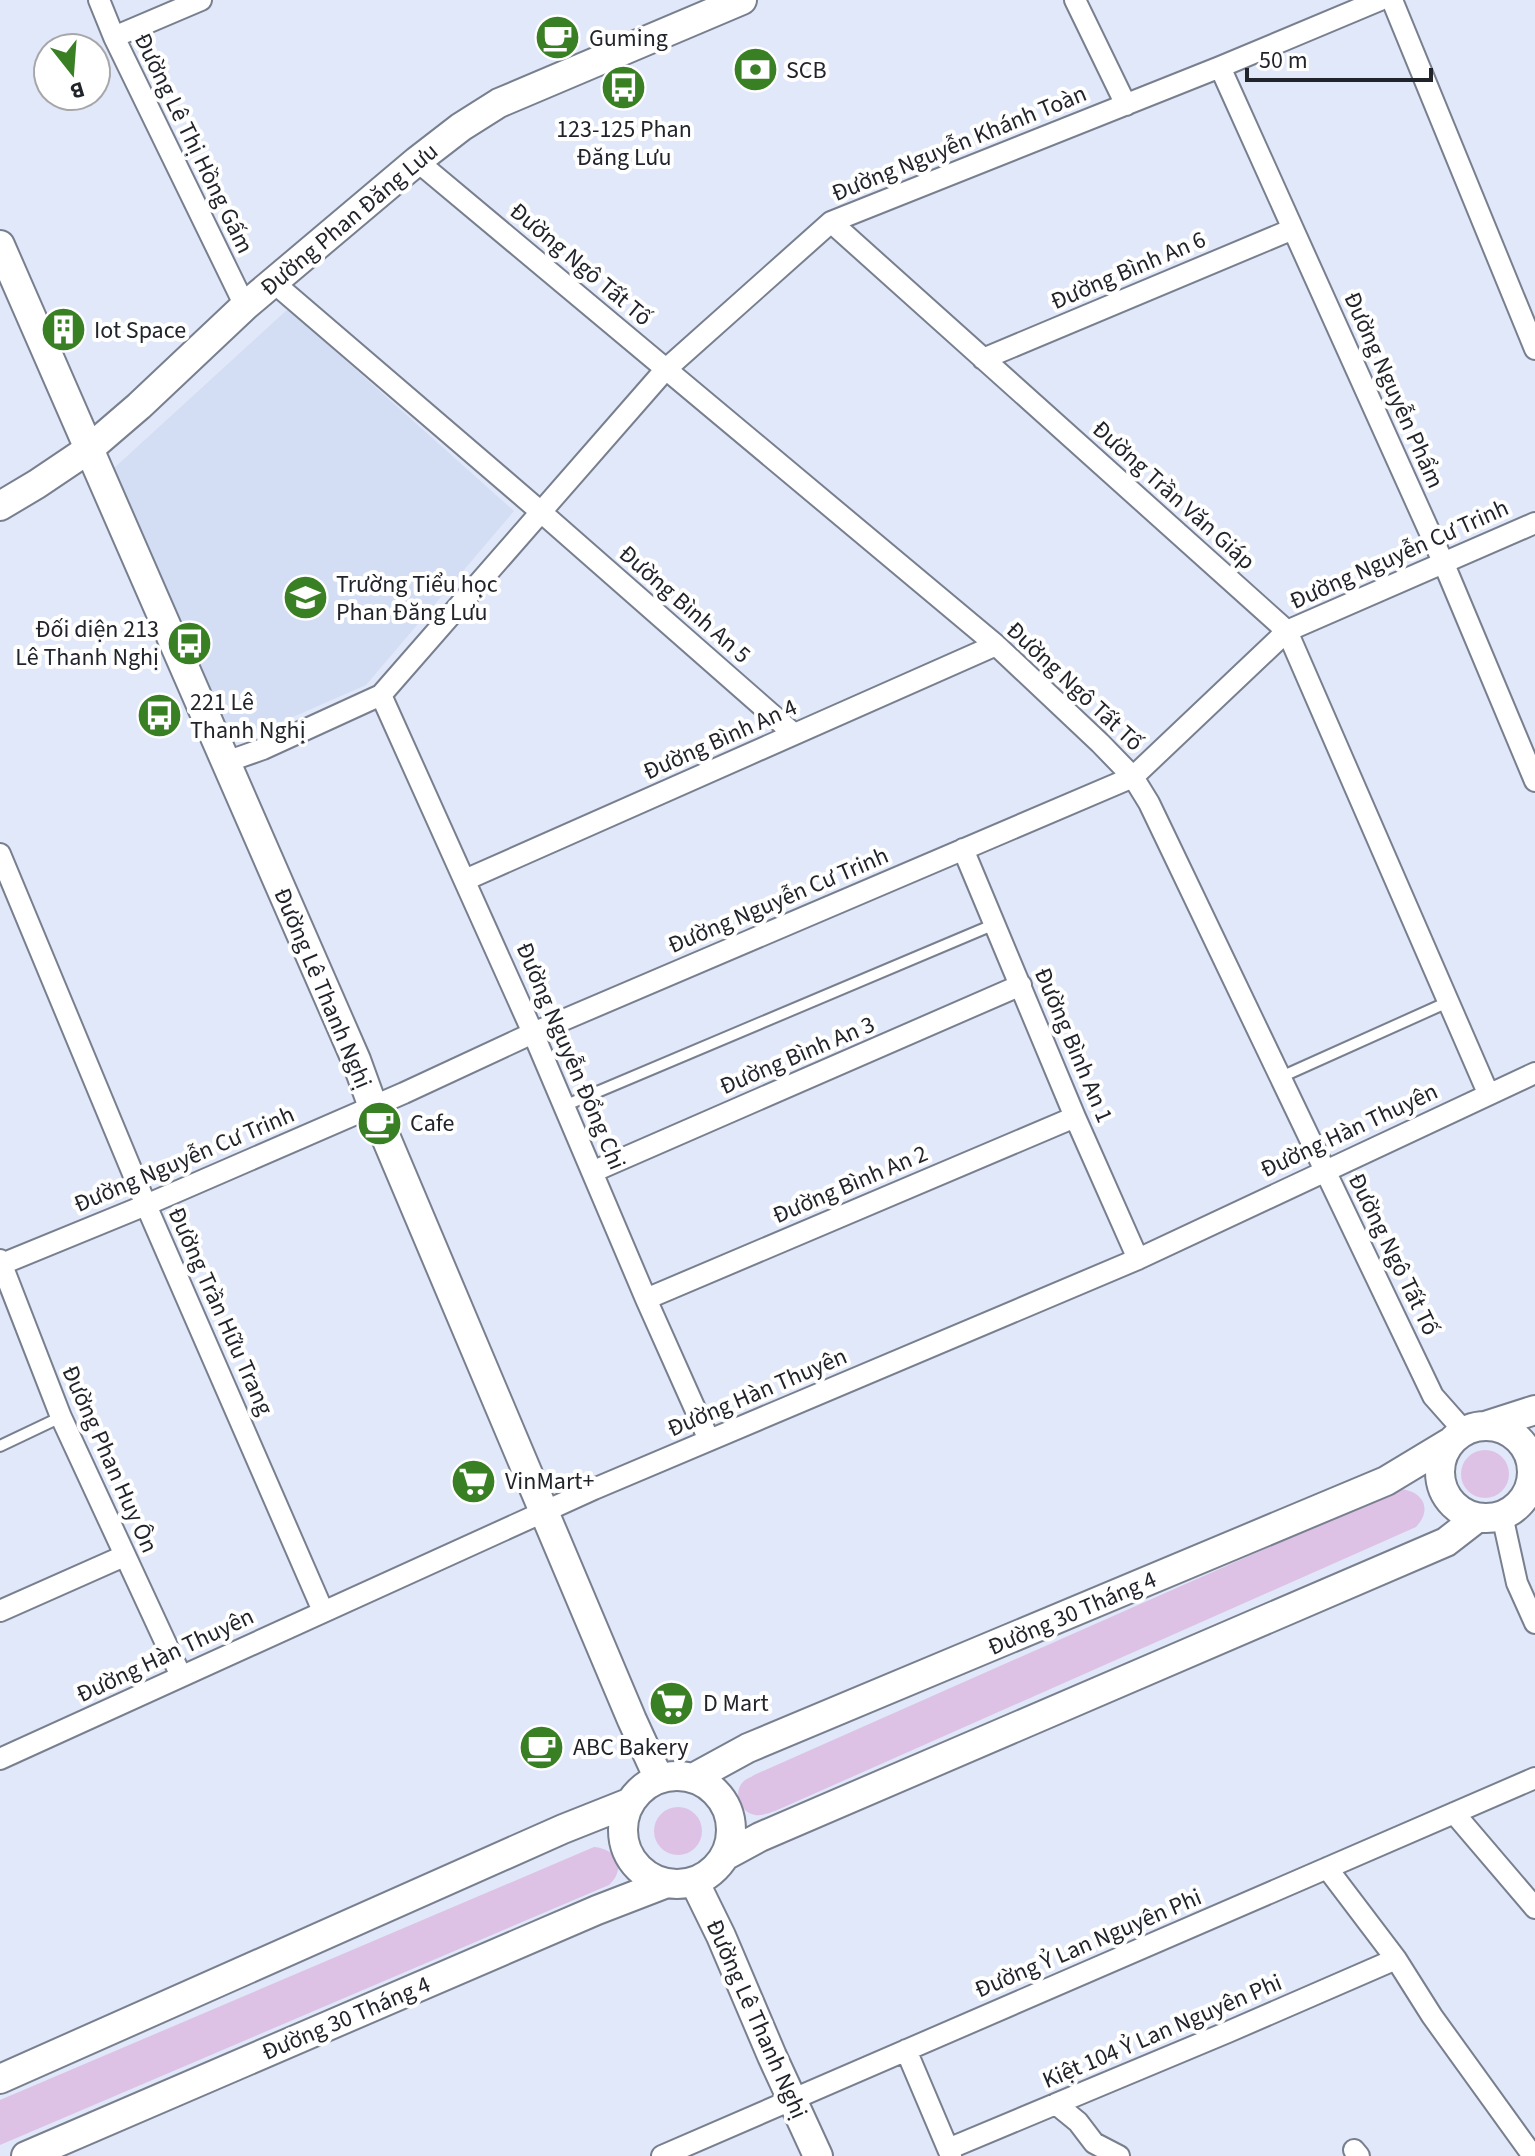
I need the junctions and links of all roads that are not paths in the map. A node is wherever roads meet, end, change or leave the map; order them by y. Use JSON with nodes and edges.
{"nodes":[{"id":1,"x":99,"y":0,"type":"edge"},
{"id":2,"x":201,"y":0,"type":"edge"},
{"id":3,"x":742,"y":0,"type":"edge"},
{"id":4,"x":1075,"y":0,"type":"edge"},
{"id":5,"x":1380,"y":0,"type":"edge"},
{"id":6,"x":1392,"y":0,"type":"edge"},
{"id":7,"x":114,"y":37,"type":"junction"},
{"id":8,"x":1220,"y":67,"type":"junction"},
{"id":9,"x":1126,"y":105,"type":"junction"},
{"id":10,"x":417,"y":161,"type":"junction"},
{"id":11,"x":831,"y":222,"type":"junction"},
{"id":12,"x":1293,"y":229,"type":"junction"},
{"id":13,"x":0,"y":245,"type":"edge"},
{"id":14,"x":273,"y":282,"type":"junction"},
{"id":15,"x":245,"y":306,"type":"junction"},
{"id":16,"x":1535,"y":349,"type":"edge"},
{"id":17,"x":983,"y":359,"type":"junction"},
{"id":18,"x":665,"y":370,"type":"junction"},
{"id":19,"x":89,"y":449,"type":"junction"},
{"id":20,"x":0,"y":506,"type":"edge"},
{"id":21,"x":541,"y":512,"type":"junction"},
{"id":22,"x":1535,"y":523,"type":"edge"},
{"id":23,"x":1444,"y":564,"type":"junction"},
{"id":24,"x":1287,"y":631,"type":"junction"},
{"id":25,"x":996,"y":645,"type":"junction"},
{"id":26,"x":381,"y":695,"type":"junction"},
{"id":27,"x":794,"y":734,"type":"junction"},
{"id":28,"x":226,"y":762,"type":"junction"},
{"id":29,"x":1133,"y":777,"type":"junction"},
{"id":30,"x":1535,"y":781,"type":"edge"},
{"id":31,"x":963,"y":849,"type":"junction"},
{"id":32,"x":0,"y":854,"type":"edge"},
{"id":33,"x":465,"y":880,"type":"junction"},
{"id":34,"x":995,"y":924,"type":"junction"},
{"id":35,"x":1021,"y":985,"type":"junction"},
{"id":36,"x":1448,"y":1002,"type":"junction"},
{"id":37,"x":533,"y":1033,"type":"junction"},
{"id":38,"x":1535,"y":1073,"type":"edge"},
{"id":39,"x":1281,"y":1077,"type":"junction"},
{"id":40,"x":1488,"y":1093,"type":"junction"},
{"id":41,"x":564,"y":1106,"type":"junction"},
{"id":42,"x":373,"y":1107,"type":"junction"},
{"id":43,"x":1075,"y":1117,"type":"junction"},
{"id":44,"x":1325,"y":1171,"type":"junction"},
{"id":45,"x":592,"y":1172,"type":"junction"},
{"id":46,"x":146,"y":1205,"type":"junction"},
{"id":47,"x":1138,"y":1259,"type":"junction"},
{"id":48,"x":1,"y":1262,"type":"edge"},
{"id":49,"x":646,"y":1299,"type":"junction"},
{"id":50,"x":1535,"y":1410,"type":"edge"},
{"id":51,"x":61,"y":1417,"type":"junction"},
{"id":52,"x":1466,"y":1433,"type":"junction"},
{"id":53,"x":709,"y":1440,"type":"junction"},
{"id":54,"x":0,"y":1446,"type":"edge"},
{"id":55,"x":1509,"y":1508,"type":"edge"},
{"id":56,"x":545,"y":1512,"type":"junction"},
{"id":57,"x":124,"y":1556,"type":"junction"},
{"id":58,"x":0,"y":1611,"type":"edge"},
{"id":59,"x":323,"y":1611,"type":"junction"},
{"id":60,"x":1535,"y":1623,"type":"edge"},
{"id":61,"x":181,"y":1676,"type":"junction"},
{"id":62,"x":0,"y":1759,"type":"edge"},
{"id":63,"x":693,"y":1778,"type":"junction"},
{"id":64,"x":1535,"y":1778,"type":"edge"},
{"id":65,"x":659,"y":1779,"type":"junction"},
{"id":66,"x":631,"y":1802,"type":"junction"},
{"id":67,"x":1454,"y":1813,"type":"junction"},
{"id":68,"x":725,"y":1856,"type":"junction"},
{"id":69,"x":1327,"y":1868,"type":"junction"},
{"id":70,"x":681,"y":1883,"type":"junction"},
{"id":71,"x":1535,"y":1908,"type":"edge"},
{"id":72,"x":1396,"y":1959,"type":"junction"},
{"id":73,"x":906,"y":2050,"type":"junction"},
{"id":74,"x":0,"y":2079,"type":"edge"},
{"id":75,"x":792,"y":2100,"type":"junction"},
{"id":76,"x":1056,"y":2104,"type":"junction"},
{"id":77,"x":949,"y":2153,"type":"edge"},
{"id":78,"x":26,"y":2156,"type":"edge"},
{"id":79,"x":662,"y":2156,"type":"edge"},
{"id":80,"x":818,"y":2156,"type":"edge"},
{"id":81,"x":1119,"y":2156,"type":"edge"},
{"id":82,"x":1533,"y":2156,"type":"edge"}],
"edges":[{"from":1,"to":7,"type":"street","name":"Đường Lê Thị Hồng Gấm"},
{"from":2,"to":7,"type":"street"},
{"from":3,"to":10,"type":"street","name":"Đường Phan Đăng Lưu"},
{"from":4,"to":9,"type":"street"},
{"from":5,"to":8,"type":"street","name":"Đường Nguyễn Khánh Toàn"},
{"from":6,"to":16,"type":"street"},
{"from":7,"to":15,"type":"street","name":"Đường Lê Thị Hồng Gấm"},
{"from":8,"to":9,"type":"street","name":"Đường Nguyễn Khánh Toàn"},
{"from":8,"to":12,"type":"street","name":"Đường Nguyễn Phẩm"},
{"from":9,"to":11,"type":"street","name":"Đường Nguyễn Khánh Toàn"},
{"from":10,"to":14,"type":"street","name":"Đường Phan Đăng Lưu"},
{"from":10,"to":18,"type":"street","name":"Đường Ngô Tất Tố"},
{"from":11,"to":17,"type":"street","name":"Đường Trần Văn Giáp"},
{"from":11,"to":18,"type":"street","name":"Đường Nguyễn Khánh Toàn"},
{"from":12,"to":17,"type":"street","name":"Đường Bình An 6"},
{"from":12,"to":23,"type":"street","name":"Đường Nguyễn Phẩm"},
{"from":13,"to":19,"type":"street","name":"Đường Lê Thanh Nghị"},
{"from":14,"to":15,"type":"street","name":"Đường Phan Đăng Lưu"},
{"from":14,"to":21,"type":"street","name":"Đường Bình An 5"},
{"from":15,"to":19,"type":"street","name":"Đường Phan Đăng Lưu"},
{"from":17,"to":24,"type":"street","name":"Đường Trần Văn Giáp"},
{"from":18,"to":21,"type":"street","name":"Đường Nguyễn Khánh Toàn"},
{"from":18,"to":25,"type":"street","name":"Đường Ngô Tất Tố"},
{"from":19,"to":20,"type":"street","name":"Đường Phan Đăng Lưu"},
{"from":19,"to":28,"type":"street","name":"Đường Lê Thanh Nghị"},
{"from":21,"to":26,"type":"street","name":"Đường Nguyễn Khánh Toàn"},
{"from":21,"to":27,"type":"street","name":"Đường Bình An 5"},
{"from":22,"to":23,"type":"street","name":"Đường Nguyễn Cư Trinh"},
{"from":23,"to":24,"type":"street","name":"Đường Nguyễn Cư Trinh"},
{"from":23,"to":30,"type":"street","name":"Đường Nguyễn Phẩm"},
{"from":24,"to":29,"type":"street","name":"Đường Nguyễn Cư Trinh"},
{"from":24,"to":36,"type":"street","name":"Đường Trần Văn Giáp"},
{"from":25,"to":27,"type":"street","name":"Đường Bình An 4"},
{"from":25,"to":29,"type":"street","name":"Đường Ngô Tất Tố"},
{"from":26,"to":28,"type":"street","name":"Đường Nguyễn Khánh Toàn"},
{"from":26,"to":33,"type":"street","name":"Đường Nguyễn Đổng Chi"},
{"from":27,"to":33,"type":"street","name":"Đường Bình An 4"},
{"from":28,"to":42,"type":"street","name":"Đường Lê Thanh Nghị"},
{"from":29,"to":31,"type":"street","name":"Đường Nguyễn Cư Trinh"},
{"from":29,"to":39,"type":"street","name":"Đường Ngô Tất Tố"},
{"from":31,"to":34,"type":"street","name":"Đường Bình An 1"},
{"from":31,"to":37,"type":"street","name":"Đường Nguyễn Cư Trinh"},
{"from":32,"to":46,"type":"street","name":"Đường Trần Hữu Trang"},
{"from":33,"to":37,"type":"street","name":"Đường Nguyễn Đổng Chi"},
{"from":34,"to":35,"type":"street","name":"Đường Bình An 1"},
{"from":34,"to":41,"type":"lane"},
{"from":35,"to":43,"type":"street","name":"Đường Bình An 1"},
{"from":35,"to":45,"type":"street","name":"Đường Bình An 3"},
{"from":36,"to":39,"type":"lane"},
{"from":36,"to":40,"type":"street","name":"Đường Trần Văn Giáp"},
{"from":37,"to":41,"type":"street","name":"Đường Nguyễn Đổng Chi"},
{"from":37,"to":42,"type":"street","name":"Đường Nguyễn Cư Trinh"},
{"from":38,"to":40,"type":"street","name":"Đường Hàn Thuyên"},
{"from":39,"to":44,"type":"street","name":"Đường Ngô Tất Tố"},
{"from":40,"to":44,"type":"street","name":"Đường Hàn Thuyên"},
{"from":41,"to":45,"type":"street","name":"Đường Nguyễn Đổng Chi"},
{"from":42,"to":46,"type":"street","name":"Đường Nguyễn Cư Trinh"},
{"from":42,"to":56,"type":"street","name":"Đường Lê Thanh Nghị"},
{"from":43,"to":47,"type":"street","name":"Đường Bình An 1"},
{"from":43,"to":49,"type":"street","name":"Đường Bình An 2"},
{"from":44,"to":47,"type":"street","name":"Đường Hàn Thuyên"},
{"from":44,"to":52,"type":"street","name":"Đường Ngô Tất Tố"},
{"from":45,"to":49,"type":"street","name":"Đường Nguyễn Đổng Chi"},
{"from":46,"to":48,"type":"street","name":"Đường Nguyễn Cư Trinh"},
{"from":46,"to":59,"type":"street","name":"Đường Trần Hữu Trang"},
{"from":47,"to":53,"type":"street","name":"Đường Hàn Thuyên"},
{"from":48,"to":51,"type":"street","name":"Đường Phan Huy Ôn"},
{"from":49,"to":53,"type":"street","name":"Đường Nguyễn Đổng Chi"},
{"from":50,"to":52,"type":"street","name":"Đường 30 Tháng 4"},
{"from":51,"to":54,"type":"lane"},
{"from":51,"to":57,"type":"street","name":"Đường Phan Huy Ôn"},
{"from":52,"to":55,"type":"street"},
{"from":52,"to":55,"type":"street"},
{"from":52,"to":63,"type":"street","name":"Đường 30 Tháng 4"},
{"from":53,"to":56,"type":"street","name":"Đường Hàn Thuyên"},
{"from":55,"to":60,"type":"street"},
{"from":55,"to":68,"type":"street"},
{"from":56,"to":59,"type":"street","name":"Đường Hàn Thuyên"},
{"from":56,"to":65,"type":"street","name":"Đường Lê Thanh Nghị"},
{"from":57,"to":58,"type":"street"},
{"from":57,"to":61,"type":"street","name":"Đường Phan Huy Ôn"},
{"from":59,"to":61,"type":"street","name":"Đường Hàn Thuyên"},
{"from":61,"to":62,"type":"street","name":"Đường Hàn Thuyên"},
{"from":63,"to":65,"type":"street"},
{"from":63,"to":68,"type":"street"},
{"from":64,"to":67,"type":"street","name":"Đường Ỷ Lan Nguyên Phi"},
{"from":65,"to":66,"type":"street"},
{"from":66,"to":70,"type":"street"},
{"from":66,"to":74,"type":"street"},
{"from":67,"to":69,"type":"street","name":"Đường Ỷ Lan Nguyên Phi"},
{"from":67,"to":71,"type":"street"},
{"from":68,"to":70,"type":"street"},
{"from":69,"to":72,"type":"street"},
{"from":69,"to":73,"type":"street","name":"Đường Ỷ Lan Nguyên Phi"},
{"from":70,"to":75,"type":"street","name":"Đường Lê Thanh Nghị"},
{"from":70,"to":78,"type":"street","name":"Đường 30 Tháng 4"},
{"from":72,"to":76,"type":"street","name":"Kiệt 104 Ỷ Lan Nguyên Phi"},
{"from":72,"to":82,"type":"street"},
{"from":73,"to":75,"type":"street","name":"Đường Ỷ Lan Nguyên Phi"},
{"from":73,"to":77,"type":"street"},
{"from":75,"to":79,"type":"street","name":"Đường Ỷ Lan Nguyên Phi"},
{"from":75,"to":80,"type":"street","name":"Đường Lê Thanh Nghị"},
{"from":76,"to":77,"type":"street","name":"Kiệt 104 Ỷ Lan Nguyên Phi"},
{"from":76,"to":81,"type":"street"}]}
